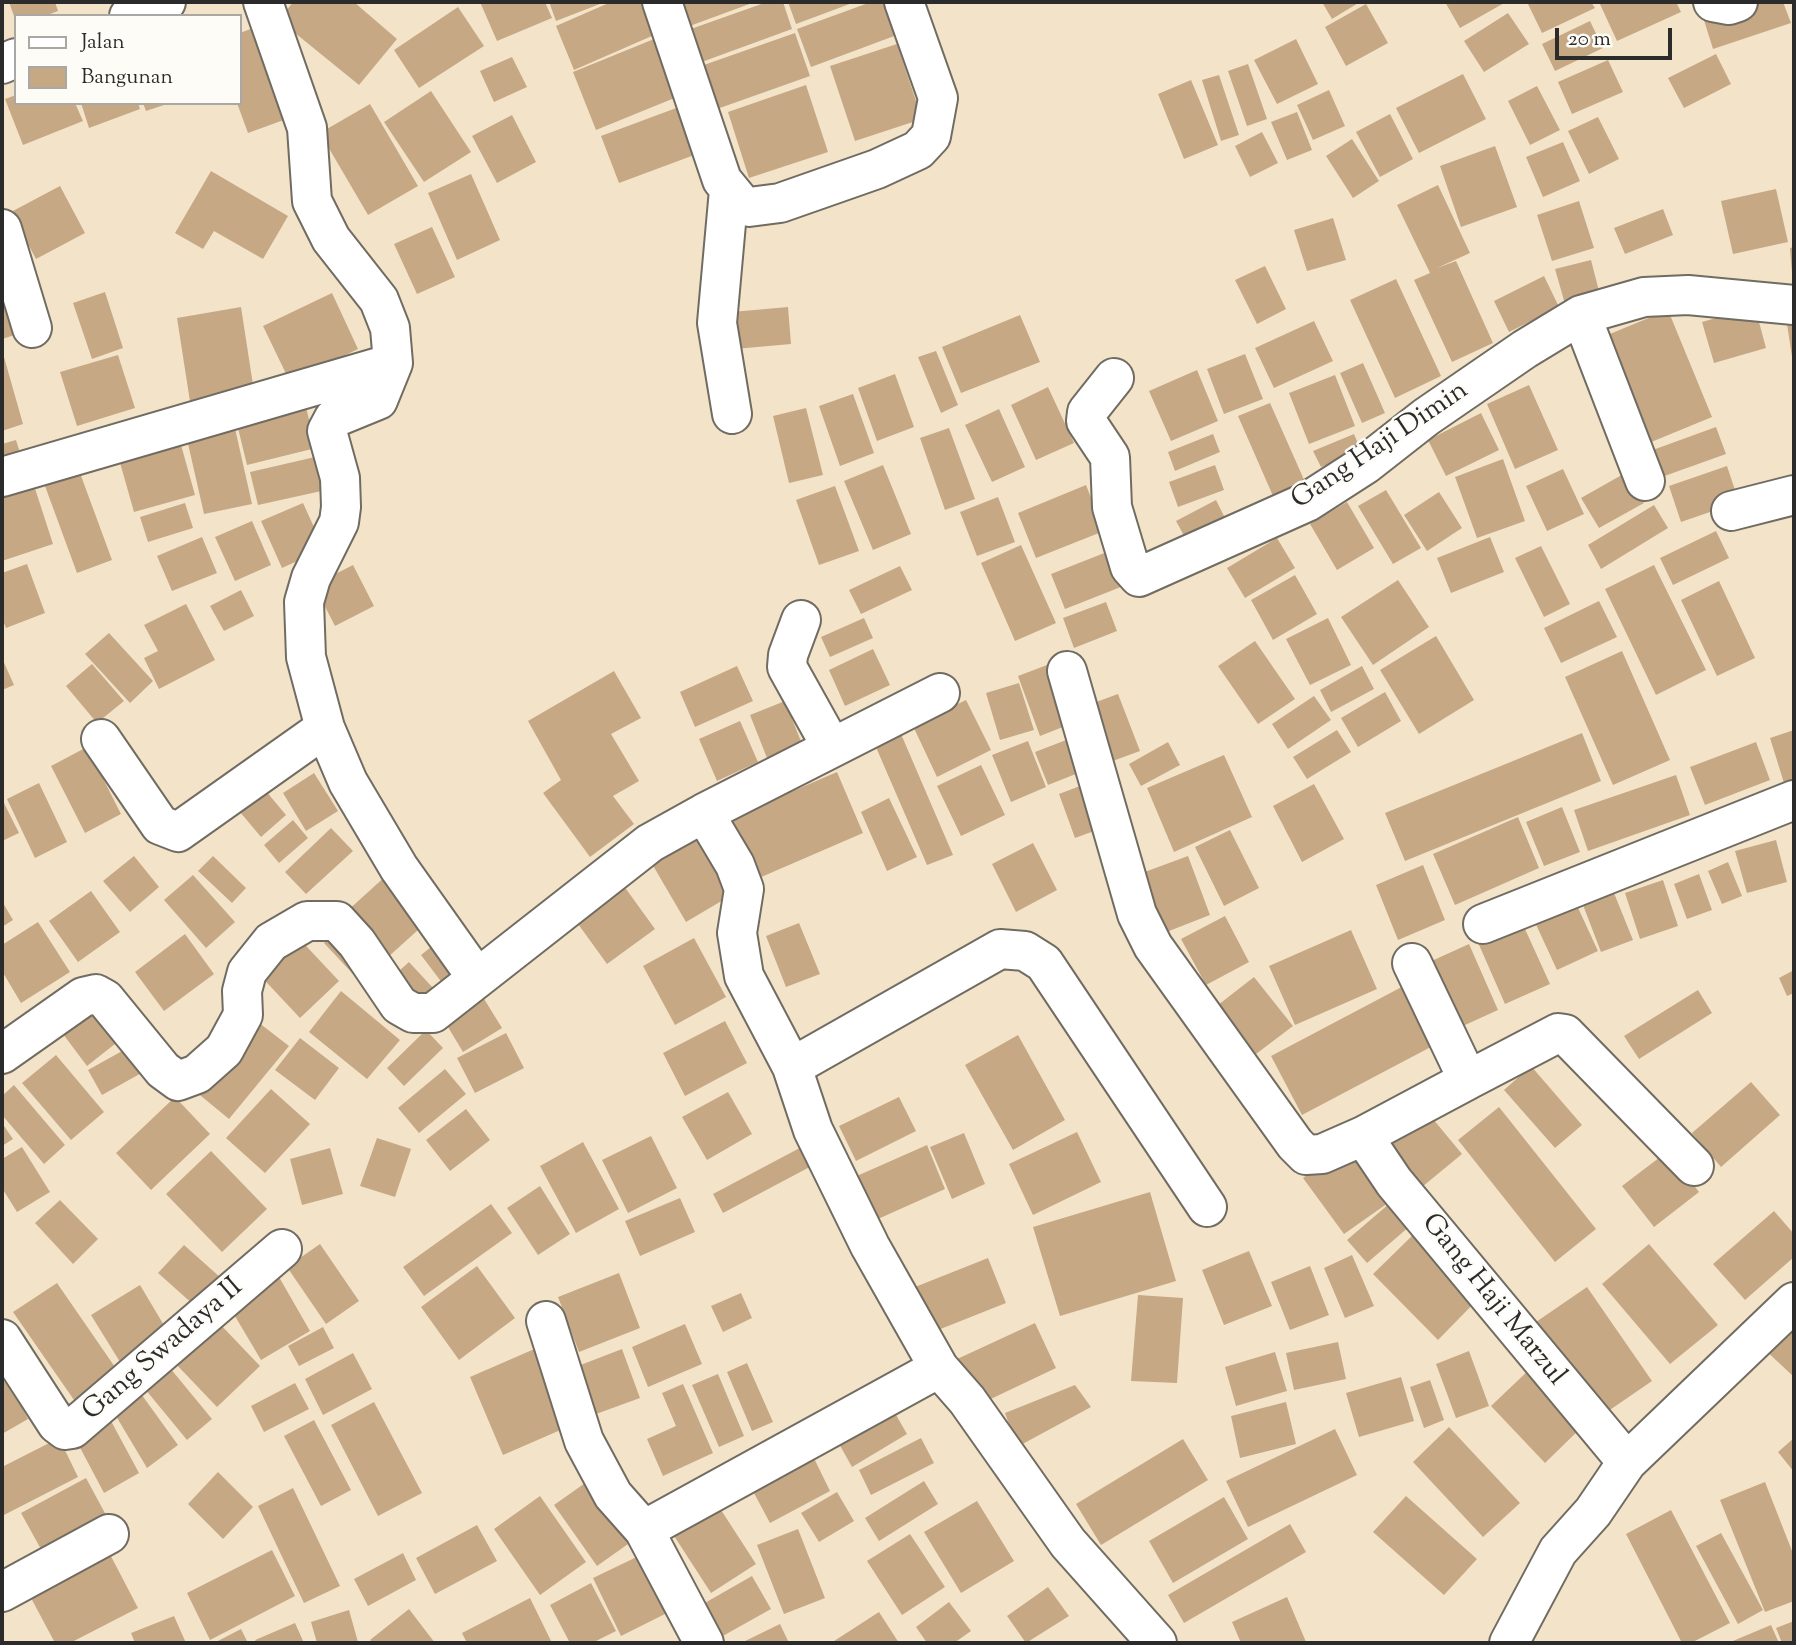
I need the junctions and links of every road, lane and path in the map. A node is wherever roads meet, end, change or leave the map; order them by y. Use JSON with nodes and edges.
{"nodes":[{"id":1,"x":166,"y":2,"type":"edge"},
{"id":2,"x":262,"y":2,"type":"edge"},
{"id":3,"x":662,"y":2,"type":"edge"},
{"id":4,"x":904,"y":2,"type":"edge"},
{"id":5,"x":1713,"y":2,"type":"edge"},
{"id":6,"x":1738,"y":2,"type":"edge"},
{"id":7,"x":134,"y":14,"type":"edge"},
{"id":8,"x":729,"y":190,"type":"junction"},
{"id":9,"x":2,"y":229,"type":"edge"},
{"id":10,"x":1794,"y":305,"type":"edge"},
{"id":11,"x":1581,"y":315,"type":"junction"},
{"id":12,"x":32,"y":328,"type":"dead end"},
{"id":13,"x":393,"y":363,"type":"junction"},
{"id":14,"x":1114,"y":378,"type":"dead end"},
{"id":15,"x":732,"y":414,"type":"dead end"},
{"id":16,"x":2,"y":477,"type":"edge"},
{"id":17,"x":1645,"y":481,"type":"dead end"},
{"id":18,"x":1794,"y":495,"type":"edge"},
{"id":19,"x":1731,"y":511,"type":"dead end"},
{"id":20,"x":801,"y":621,"type":"dead end"},
{"id":21,"x":1067,"y":671,"type":"dead end"},
{"id":22,"x":940,"y":693,"type":"dead end"},
{"id":23,"x":325,"y":728,"type":"junction"},
{"id":24,"x":101,"y":739,"type":"dead end"},
{"id":25,"x":831,"y":746,"type":"junction"},
{"id":26,"x":1794,"y":800,"type":"edge"},
{"id":27,"x":704,"y":813,"type":"junction"},
{"id":28,"x":1483,"y":923,"type":"dead end"},
{"id":29,"x":1412,"y":963,"type":"dead end"},
{"id":30,"x":477,"y":978,"type":"junction"},
{"id":31,"x":2,"y":1054,"type":"edge"},
{"id":32,"x":792,"y":1067,"type":"junction"},
{"id":33,"x":1468,"y":1080,"type":"junction"},
{"id":34,"x":1363,"y":1136,"type":"junction"},
{"id":35,"x":1694,"y":1166,"type":"dead end"},
{"id":36,"x":1207,"y":1207,"type":"dead end"},
{"id":37,"x":282,"y":1249,"type":"dead end"},
{"id":38,"x":1794,"y":1302,"type":"edge"},
{"id":39,"x":546,"y":1321,"type":"dead end"},
{"id":40,"x":2,"y":1339,"type":"edge"},
{"id":41,"x":939,"y":1368,"type":"junction"},
{"id":42,"x":1627,"y":1462,"type":"junction"},
{"id":43,"x":644,"y":1530,"type":"junction"},
{"id":44,"x":109,"y":1534,"type":"dead end"},
{"id":45,"x":2,"y":1592,"type":"edge"},
{"id":46,"x":1507,"y":1642,"type":"edge"},
{"id":47,"x":704,"y":1643,"type":"edge"},
{"id":48,"x":1157,"y":1643,"type":"edge"}],
"edges":[{"from":1,"to":7,"type":"street"},
{"from":2,"to":13,"type":"street"},
{"from":3,"to":8,"type":"street"},
{"from":4,"to":8,"type":"street"},
{"from":5,"to":6,"type":"street"},
{"from":8,"to":15,"type":"street"},
{"from":9,"to":12,"type":"street"},
{"from":10,"to":11,"type":"street","name":"Gang Haji Dimin"},
{"from":11,"to":14,"type":"street","name":"Gang Haji Dimin"},
{"from":11,"to":17,"type":"street"},
{"from":13,"to":16,"type":"street"},
{"from":13,"to":23,"type":"street"},
{"from":18,"to":19,"type":"street"},
{"from":20,"to":25,"type":"street"},
{"from":21,"to":34,"type":"street"},
{"from":22,"to":25,"type":"street"},
{"from":23,"to":24,"type":"street"},
{"from":23,"to":30,"type":"street"},
{"from":25,"to":27,"type":"street"},
{"from":26,"to":28,"type":"street"},
{"from":27,"to":30,"type":"street"},
{"from":27,"to":32,"type":"street"},
{"from":29,"to":33,"type":"street"},
{"from":30,"to":31,"type":"street"},
{"from":32,"to":36,"type":"street"},
{"from":32,"to":41,"type":"street"},
{"from":33,"to":34,"type":"street"},
{"from":33,"to":35,"type":"street"},
{"from":34,"to":42,"type":"street","name":"Gang Haji Marzul"},
{"from":37,"to":40,"type":"street","name":"Gang Swadaya II"},
{"from":38,"to":42,"type":"street"},
{"from":39,"to":43,"type":"street"},
{"from":41,"to":43,"type":"street"},
{"from":41,"to":48,"type":"street"},
{"from":42,"to":46,"type":"street"},
{"from":43,"to":47,"type":"street"},
{"from":44,"to":45,"type":"street"}]}
